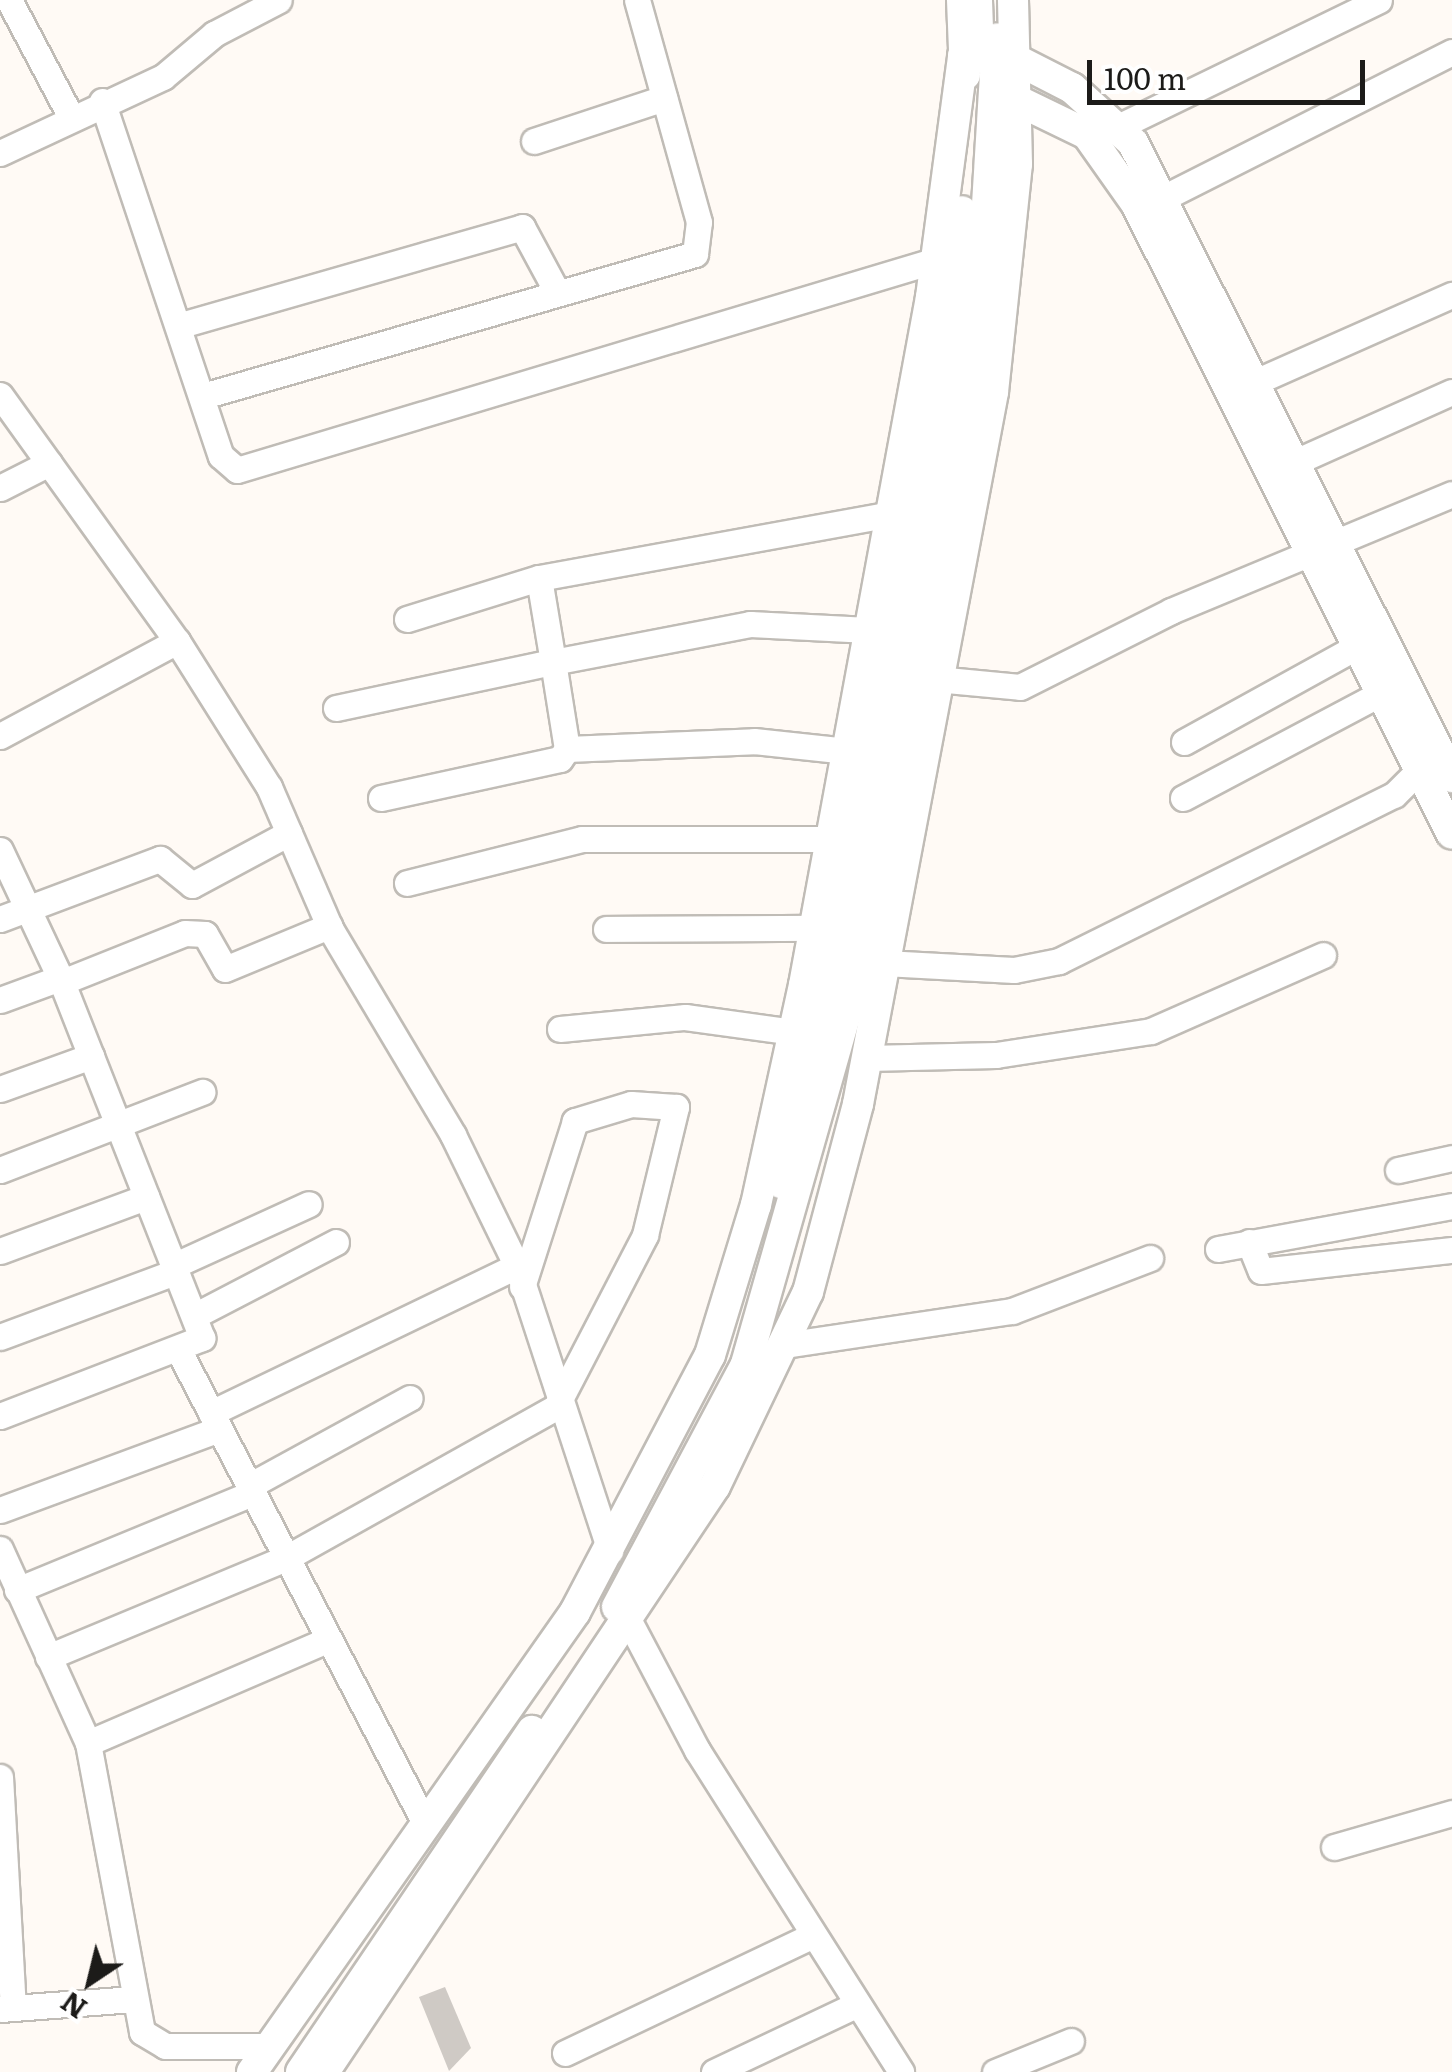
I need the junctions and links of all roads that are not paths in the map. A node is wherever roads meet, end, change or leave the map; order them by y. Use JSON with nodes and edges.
{"nodes":[{"id":1,"x":10,"y":0,"type":"edge"},
{"id":2,"x":279,"y":0,"type":"edge"},
{"id":3,"x":637,"y":0,"type":"edge"},
{"id":4,"x":1013,"y":0,"type":"edge"},
{"id":5,"x":1379,"y":0,"type":"edge"},
{"id":6,"x":980,"y":5,"type":"edge"},
{"id":7,"x":1452,"y":52,"type":"edge"},
{"id":8,"x":990,"y":58,"type":"junction"},
{"id":9,"x":993,"y":91,"type":"junction"},
{"id":10,"x":664,"y":98,"type":"junction"},
{"id":11,"x":102,"y":102,"type":"junction"},
{"id":12,"x":71,"y":117,"type":"junction"},
{"id":13,"x":1118,"y":126,"type":"junction"},
{"id":14,"x":534,"y":140,"type":"dead end"},
{"id":15,"x":0,"y":154,"type":"edge"},
{"id":16,"x":1135,"y":177,"type":"junction"},
{"id":17,"x":1161,"y":199,"type":"junction"},
{"id":18,"x":936,"y":260,"type":"junction"},
{"id":19,"x":556,"y":292,"type":"junction"},
{"id":20,"x":1452,"y":295,"type":"edge"},
{"id":21,"x":181,"y":325,"type":"junction"},
{"id":22,"x":1253,"y":383,"type":"junction"},
{"id":23,"x":1452,"y":392,"type":"edge"},
{"id":24,"x":0,"y":395,"type":"edge"},
{"id":25,"x":203,"y":396,"type":"junction"},
{"id":26,"x":49,"y":463,"type":"junction"},
{"id":27,"x":1293,"y":464,"type":"junction"},
{"id":28,"x":0,"y":488,"type":"edge"},
{"id":29,"x":1452,"y":494,"type":"edge"},
{"id":30,"x":891,"y":514,"type":"junction"},
{"id":31,"x":1325,"y":548,"type":"junction"},
{"id":32,"x":539,"y":578,"type":"junction"},
{"id":33,"x":407,"y":619,"type":"dead end"},
{"id":34,"x":869,"y":630,"type":"junction"},
{"id":35,"x":177,"y":641,"type":"junction"},
{"id":36,"x":1360,"y":645,"type":"junction"},
{"id":37,"x":552,"y":662,"type":"junction"},
{"id":38,"x":936,"y":679,"type":"junction"},
{"id":39,"x":1384,"y":692,"type":"junction"},
{"id":40,"x":336,"y":708,"type":"dead end"},
{"id":41,"x":0,"y":736,"type":"edge"},
{"id":42,"x":1184,"y":742,"type":"dead end"},
{"id":43,"x":567,"y":749,"type":"junction"},
{"id":44,"x":847,"y":751,"type":"junction"},
{"id":45,"x":1421,"y":768,"type":"junction"},
{"id":46,"x":1452,"y":777,"type":"edge"},
{"id":47,"x":382,"y":798,"type":"dead end"},
{"id":48,"x":1183,"y":798,"type":"dead end"},
{"id":49,"x":290,"y":834,"type":"junction"},
{"id":50,"x":1452,"y":834,"type":"edge"},
{"id":51,"x":830,"y":839,"type":"junction"},
{"id":52,"x":0,"y":850,"type":"edge"},
{"id":53,"x":407,"y":883,"type":"dead end"},
{"id":54,"x":26,"y":908,"type":"junction"},
{"id":55,"x":0,"y":918,"type":"edge"},
{"id":56,"x":329,"y":926,"type":"junction"},
{"id":57,"x":814,"y":928,"type":"junction"},
{"id":58,"x":606,"y":930,"type":"dead end"},
{"id":59,"x":1323,"y":956,"type":"dead end"},
{"id":60,"x":884,"y":964,"type":"junction"},
{"id":61,"x":59,"y":980,"type":"junction"},
{"id":62,"x":0,"y":1000,"type":"edge"},
{"id":63,"x":560,"y":1030,"type":"dead end"},
{"id":64,"x":794,"y":1032,"type":"junction"},
{"id":65,"x":91,"y":1056,"type":"junction"},
{"id":66,"x":867,"y":1058,"type":"junction"},
{"id":67,"x":0,"y":1088,"type":"edge"},
{"id":68,"x":202,"y":1092,"type":"dead end"},
{"id":69,"x":118,"y":1127,"type":"junction"},
{"id":70,"x":1452,"y":1158,"type":"edge"},
{"id":71,"x":0,"y":1170,"type":"edge"},
{"id":72,"x":1398,"y":1170,"type":"dead end"},
{"id":73,"x":146,"y":1198,"type":"junction"},
{"id":74,"x":309,"y":1204,"type":"dead end"},
{"id":75,"x":1452,"y":1206,"type":"edge"},
{"id":76,"x":336,"y":1242,"type":"dead end"},
{"id":77,"x":1249,"y":1242,"type":"junction"},
{"id":78,"x":1218,"y":1249,"type":"dead end"},
{"id":79,"x":1452,"y":1250,"type":"edge"},
{"id":80,"x":0,"y":1251,"type":"edge"},
{"id":81,"x":1150,"y":1258,"type":"dead end"},
{"id":82,"x":174,"y":1269,"type":"junction"},
{"id":83,"x":519,"y":1276,"type":"junction"},
{"id":84,"x":194,"y":1316,"type":"junction"},
{"id":85,"x":0,"y":1336,"type":"edge"},
{"id":86,"x":784,"y":1345,"type":"junction"},
{"id":87,"x":180,"y":1353,"type":"junction"},
{"id":88,"x":410,"y":1398,"type":"dead end"},
{"id":89,"x":556,"y":1407,"type":"junction"},
{"id":90,"x":0,"y":1416,"type":"edge"},
{"id":91,"x":215,"y":1421,"type":"junction"},
{"id":92,"x":251,"y":1489,"type":"junction"},
{"id":93,"x":0,"y":1510,"type":"edge"},
{"id":94,"x":0,"y":1549,"type":"edge"},
{"id":95,"x":610,"y":1552,"type":"junction"},
{"id":96,"x":286,"y":1558,"type":"junction"},
{"id":97,"x":14,"y":1602,"type":"edge"},
{"id":98,"x":630,"y":1623,"type":"junction"},
{"id":99,"x":329,"y":1639,"type":"junction"},
{"id":100,"x":48,"y":1658,"type":"junction"},
{"id":101,"x":88,"y":1743,"type":"junction"},
{"id":102,"x":0,"y":1777,"type":"edge"},
{"id":103,"x":1452,"y":1813,"type":"edge"},
{"id":104,"x":426,"y":1824,"type":"junction"},
{"id":105,"x":1334,"y":1847,"type":"dead end"},
{"id":106,"x":813,"y":1935,"type":"junction"},
{"id":107,"x":133,"y":2000,"type":"junction"},
{"id":108,"x":856,"y":2004,"type":"junction"},
{"id":109,"x":7,"y":2008,"type":"edge"},
{"id":110,"x":1071,"y":2040,"type":"dead end"},
{"id":111,"x":565,"y":2053,"type":"dead end"},
{"id":112,"x":271,"y":2059,"type":"edge"},
{"id":113,"x":252,"y":2072,"type":"edge"},
{"id":114,"x":300,"y":2072,"type":"edge"},
{"id":115,"x":324,"y":2072,"type":"edge"},
{"id":116,"x":714,"y":2072,"type":"edge"},
{"id":117,"x":901,"y":2072,"type":"edge"},
{"id":118,"x":995,"y":2072,"type":"edge"}],
"edges":[{"from":1,"to":12,"type":"street"},
{"from":2,"to":11,"type":"street"},
{"from":3,"to":10,"type":"street"},
{"from":4,"to":8,"type":"main road"},
{"from":5,"to":13,"type":"street"},
{"from":6,"to":8,"type":"main road"},
{"from":7,"to":17,"type":"street"},
{"from":8,"to":9,"type":"main road"},
{"from":8,"to":9,"type":"main road"},
{"from":8,"to":13,"type":"main road"},
{"from":8,"to":18,"type":"main road"},
{"from":9,"to":16,"type":"main road"},
{"from":9,"to":38,"type":"main road"},
{"from":9,"to":112,"type":"main road"},
{"from":9,"to":114,"type":"main road"},
{"from":10,"to":14,"type":"street"},
{"from":10,"to":19,"type":"street"},
{"from":11,"to":12,"type":"street"},
{"from":11,"to":21,"type":"street"},
{"from":12,"to":15,"type":"street"},
{"from":13,"to":16,"type":"main road"},
{"from":16,"to":17,"type":"main road"},
{"from":16,"to":31,"type":"main road"},
{"from":17,"to":22,"type":"main road"},
{"from":18,"to":25,"type":"street"},
{"from":18,"to":30,"type":"main road"},
{"from":19,"to":21,"type":"street"},
{"from":19,"to":25,"type":"street"},
{"from":20,"to":22,"type":"street"},
{"from":21,"to":25,"type":"street"},
{"from":22,"to":27,"type":"main road"},
{"from":23,"to":27,"type":"street"},
{"from":24,"to":26,"type":"street"},
{"from":26,"to":28,"type":"street"},
{"from":26,"to":35,"type":"street"},
{"from":27,"to":31,"type":"main road"},
{"from":29,"to":31,"type":"street"},
{"from":30,"to":32,"type":"street"},
{"from":30,"to":34,"type":"main road"},
{"from":31,"to":36,"type":"main road"},
{"from":31,"to":38,"type":"street"},
{"from":31,"to":46,"type":"main road"},
{"from":32,"to":33,"type":"street"},
{"from":32,"to":37,"type":"street"},
{"from":34,"to":37,"type":"street"},
{"from":34,"to":44,"type":"main road"},
{"from":35,"to":41,"type":"street"},
{"from":35,"to":49,"type":"street"},
{"from":36,"to":39,"type":"main road"},
{"from":36,"to":42,"type":"street"},
{"from":37,"to":40,"type":"street"},
{"from":37,"to":43,"type":"street"},
{"from":38,"to":60,"type":"main road"},
{"from":39,"to":45,"type":"main road"},
{"from":39,"to":48,"type":"street"},
{"from":43,"to":44,"type":"street"},
{"from":43,"to":47,"type":"street"},
{"from":44,"to":51,"type":"main road"},
{"from":45,"to":50,"type":"main road"},
{"from":45,"to":60,"type":"street"},
{"from":49,"to":54,"type":"street"},
{"from":49,"to":56,"type":"street"},
{"from":51,"to":53,"type":"street"},
{"from":51,"to":57,"type":"main road"},
{"from":52,"to":54,"type":"street"},
{"from":54,"to":55,"type":"street"},
{"from":54,"to":61,"type":"street"},
{"from":56,"to":61,"type":"street"},
{"from":56,"to":83,"type":"street"},
{"from":57,"to":58,"type":"street"},
{"from":57,"to":64,"type":"main road"},
{"from":59,"to":66,"type":"street"},
{"from":60,"to":66,"type":"main road"},
{"from":61,"to":62,"type":"street"},
{"from":61,"to":65,"type":"street"},
{"from":63,"to":64,"type":"street"},
{"from":64,"to":95,"type":"main road"},
{"from":65,"to":67,"type":"street"},
{"from":65,"to":69,"type":"street"},
{"from":66,"to":86,"type":"main road"},
{"from":68,"to":69,"type":"street"},
{"from":69,"to":71,"type":"street"},
{"from":69,"to":73,"type":"street"},
{"from":70,"to":72,"type":"street"},
{"from":73,"to":80,"type":"street"},
{"from":73,"to":82,"type":"street"},
{"from":74,"to":82,"type":"street"},
{"from":75,"to":77,"type":"street"},
{"from":76,"to":84,"type":"street"},
{"from":77,"to":78,"type":"street"},
{"from":77,"to":79,"type":"street"},
{"from":81,"to":86,"type":"street"},
{"from":82,"to":84,"type":"street"},
{"from":82,"to":85,"type":"street"},
{"from":83,"to":89,"type":"street"},
{"from":83,"to":89,"type":"street"},
{"from":83,"to":91,"type":"street"},
{"from":84,"to":87,"type":"street"},
{"from":86,"to":98,"type":"main road"},
{"from":87,"to":90,"type":"street"},
{"from":87,"to":91,"type":"street"},
{"from":88,"to":92,"type":"street"},
{"from":89,"to":95,"type":"street"},
{"from":89,"to":96,"type":"street"},
{"from":91,"to":92,"type":"street"},
{"from":91,"to":93,"type":"street"},
{"from":92,"to":96,"type":"street"},
{"from":92,"to":97,"type":"street"},
{"from":94,"to":97,"type":"street"},
{"from":95,"to":104,"type":"main road"},
{"from":96,"to":99,"type":"street"},
{"from":96,"to":100,"type":"street"},
{"from":97,"to":100,"type":"street"},
{"from":98,"to":106,"type":"street"},
{"from":98,"to":115,"type":"main road"},
{"from":99,"to":101,"type":"street"},
{"from":99,"to":104,"type":"street"},
{"from":100,"to":101,"type":"street"},
{"from":101,"to":107,"type":"street"},
{"from":102,"to":109,"type":"street"},
{"from":103,"to":105,"type":"street"},
{"from":104,"to":112,"type":"main road"},
{"from":106,"to":108,"type":"street"},
{"from":106,"to":111,"type":"street"},
{"from":107,"to":109,"type":"street"},
{"from":107,"to":112,"type":"street"},
{"from":108,"to":116,"type":"street"},
{"from":108,"to":117,"type":"street"},
{"from":110,"to":118,"type":"street"},
{"from":112,"to":113,"type":"main road"}]}
